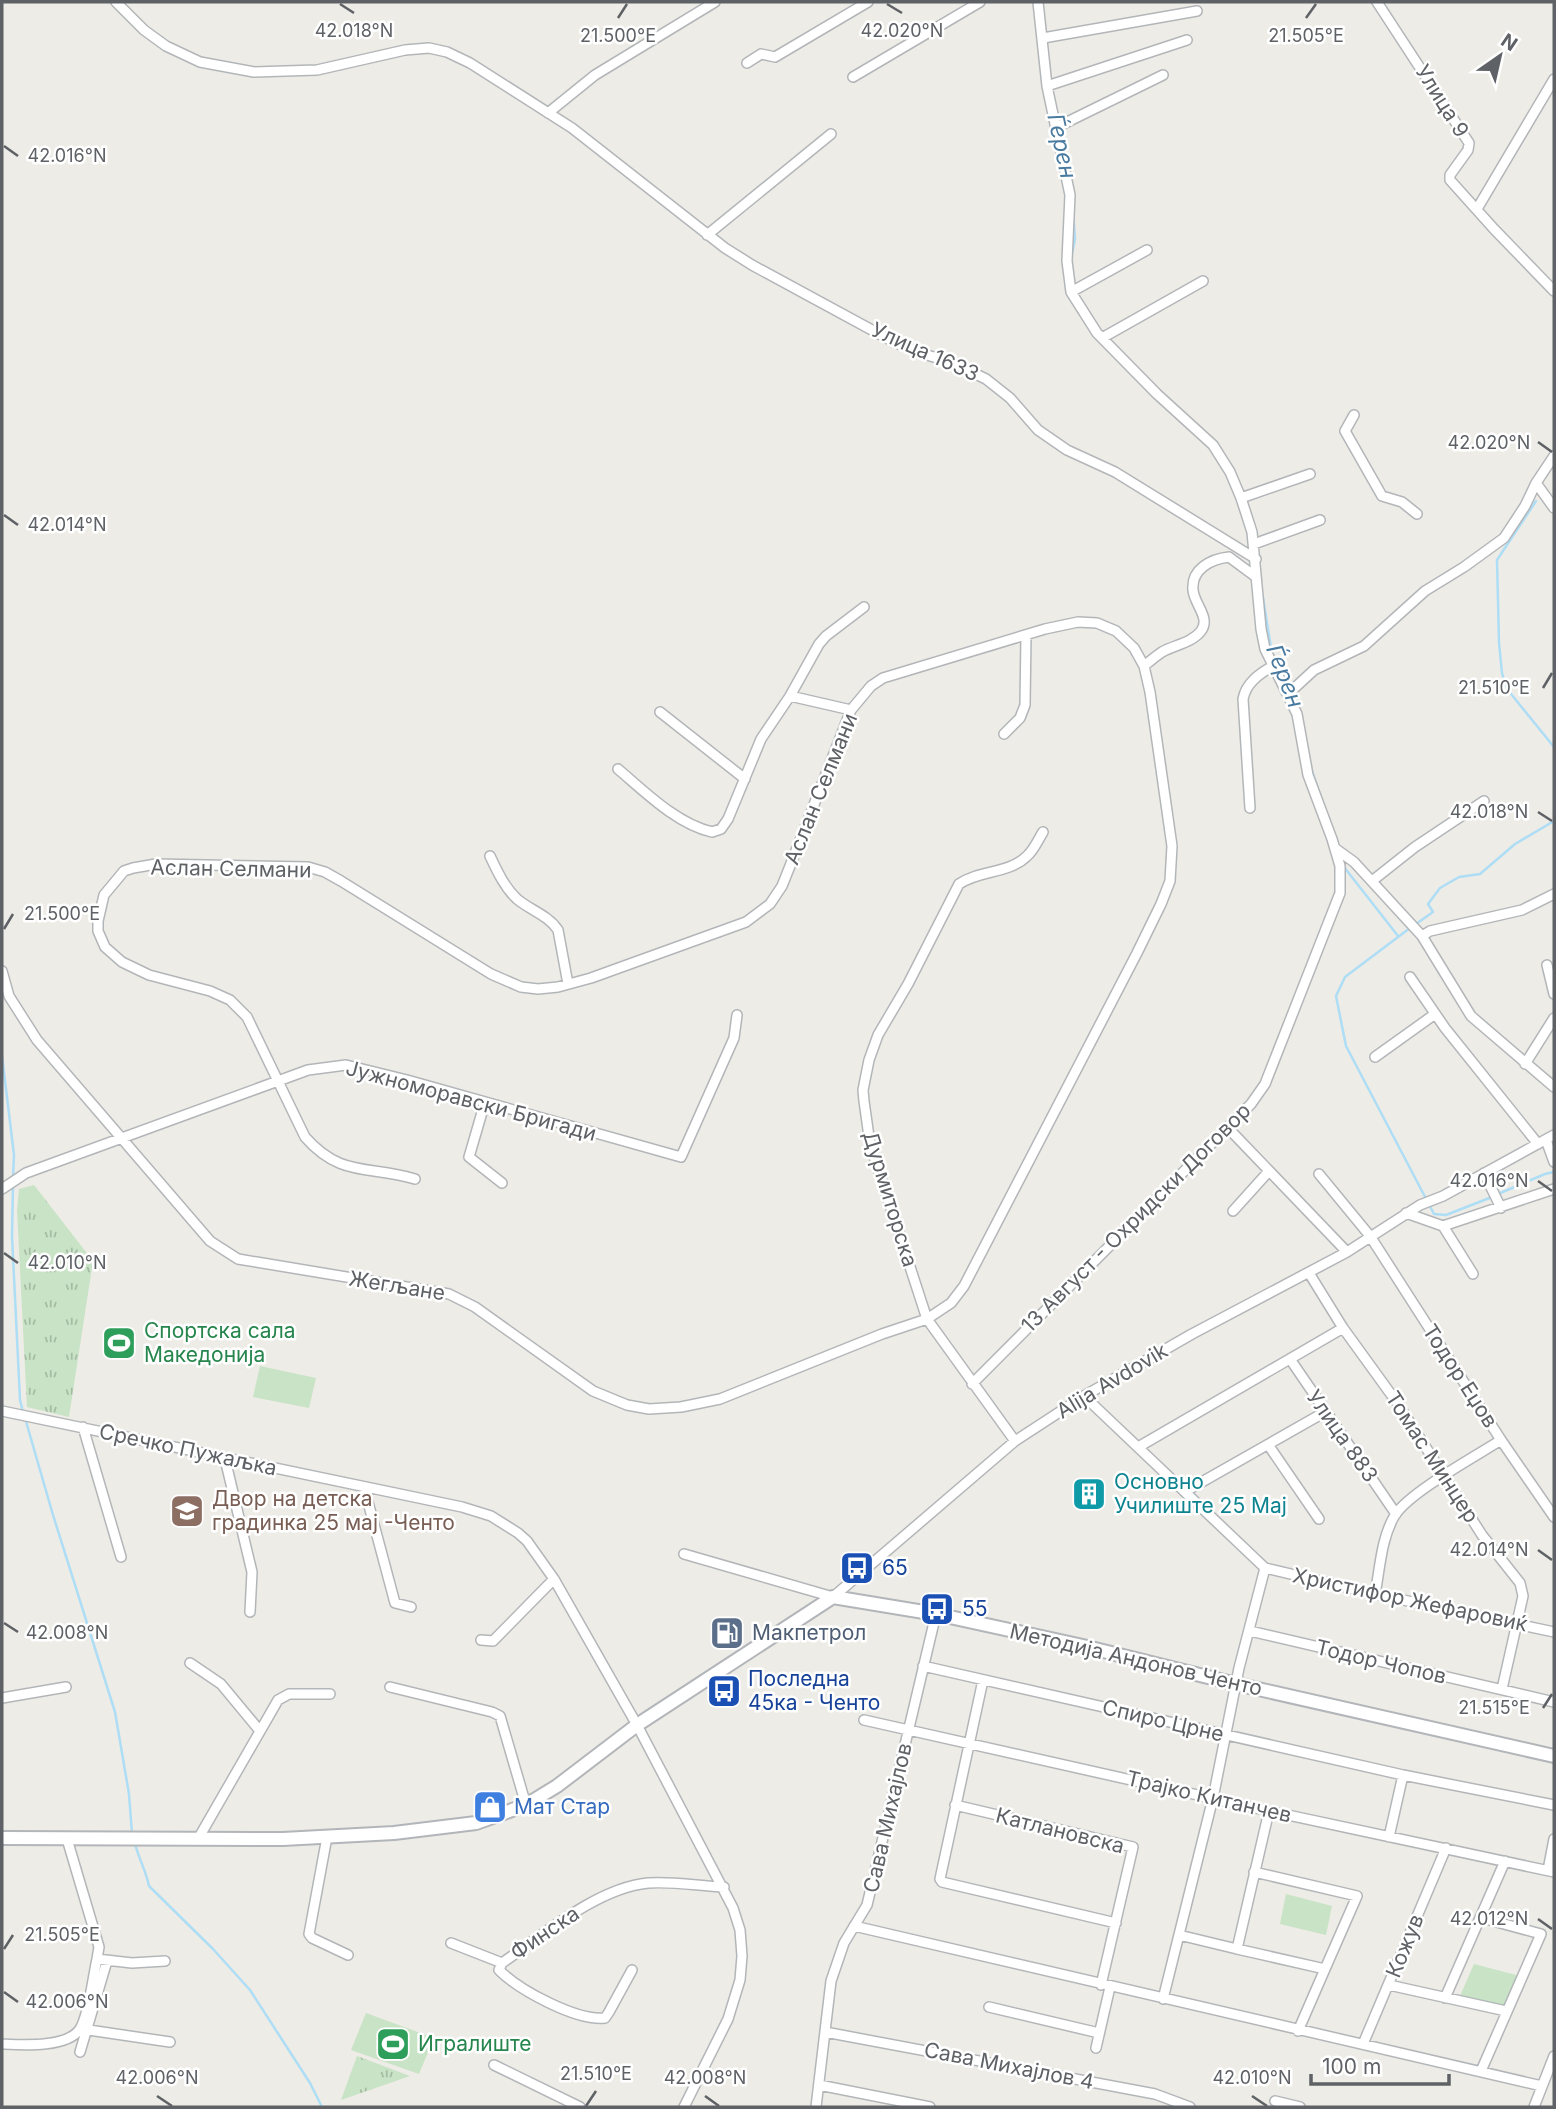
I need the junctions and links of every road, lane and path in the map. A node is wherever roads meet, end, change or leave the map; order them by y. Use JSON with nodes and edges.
{"nodes":[{"id":1,"x":116,"y":2,"type":"edge"},
{"id":2,"x":715,"y":2,"type":"edge"},
{"id":3,"x":868,"y":2,"type":"edge"},
{"id":4,"x":981,"y":2,"type":"edge"},
{"id":5,"x":1038,"y":2,"type":"edge"},
{"id":6,"x":1377,"y":2,"type":"edge"},
{"id":7,"x":1196,"y":11,"type":"dead end"},
{"id":8,"x":1043,"y":38,"type":"junction"},
{"id":9,"x":1187,"y":40,"type":"dead end"},
{"id":10,"x":747,"y":63,"type":"dead end"},
{"id":11,"x":1163,"y":75,"type":"dead end"},
{"id":12,"x":853,"y":77,"type":"dead end"},
{"id":13,"x":1554,"y":79,"type":"edge"},
{"id":14,"x":1047,"y":86,"type":"junction"},
{"id":15,"x":548,"y":113,"type":"junction"},
{"id":16,"x":1055,"y":128,"type":"junction"},
{"id":17,"x":831,"y":134,"type":"dead end"},
{"id":18,"x":1477,"y":209,"type":"junction"},
{"id":19,"x":707,"y":235,"type":"junction"},
{"id":20,"x":1147,"y":250,"type":"dead end"},
{"id":21,"x":1203,"y":281,"type":"dead end"},
{"id":22,"x":1554,"y":291,"type":"edge"},
{"id":23,"x":1071,"y":292,"type":"junction"},
{"id":24,"x":1102,"y":338,"type":"junction"},
{"id":25,"x":1354,"y":415,"type":"dead end"},
{"id":26,"x":1554,"y":456,"type":"edge"},
{"id":27,"x":1310,"y":474,"type":"dead end"},
{"id":28,"x":1536,"y":483,"type":"junction"},
{"id":29,"x":1241,"y":498,"type":"junction"},
{"id":30,"x":1554,"y":508,"type":"edge"},
{"id":31,"x":1417,"y":514,"type":"dead end"},
{"id":32,"x":1320,"y":520,"type":"dead end"},
{"id":33,"x":1254,"y":544,"type":"junction"},
{"id":34,"x":1256,"y":559,"type":"junction"},
{"id":35,"x":1256,"y":576,"type":"junction"},
{"id":36,"x":864,"y":607,"type":"dead end"},
{"id":37,"x":1026,"y":635,"type":"junction"},
{"id":38,"x":1144,"y":666,"type":"junction"},
{"id":39,"x":1273,"y":666,"type":"junction"},
{"id":40,"x":1287,"y":694,"type":"junction"},
{"id":41,"x":790,"y":696,"type":"junction"},
{"id":42,"x":851,"y":709,"type":"junction"},
{"id":43,"x":660,"y":712,"type":"dead end"},
{"id":44,"x":1004,"y":733,"type":"dead end"},
{"id":45,"x":618,"y":769,"type":"dead end"},
{"id":46,"x":745,"y":779,"type":"junction"},
{"id":47,"x":1485,"y":801,"type":"dead end"},
{"id":48,"x":1250,"y":808,"type":"dead end"},
{"id":49,"x":1043,"y":832,"type":"dead end"},
{"id":50,"x":1336,"y":849,"type":"junction"},
{"id":51,"x":490,"y":856,"type":"dead end"},
{"id":52,"x":1372,"y":881,"type":"junction"},
{"id":53,"x":1554,"y":894,"type":"edge"},
{"id":54,"x":1420,"y":933,"type":"junction"},
{"id":55,"x":1547,"y":965,"type":"dead end"},
{"id":56,"x":2,"y":971,"type":"edge"},
{"id":57,"x":1410,"y":978,"type":"dead end"},
{"id":58,"x":568,"y":985,"type":"junction"},
{"id":59,"x":1554,"y":994,"type":"edge"},
{"id":60,"x":1435,"y":1014,"type":"junction"},
{"id":61,"x":737,"y":1015,"type":"dead end"},
{"id":62,"x":1554,"y":1018,"type":"edge"},
{"id":63,"x":1375,"y":1057,"type":"dead end"},
{"id":64,"x":1525,"y":1064,"type":"junction"},
{"id":65,"x":278,"y":1081,"type":"junction"},
{"id":66,"x":1554,"y":1087,"type":"edge"},
{"id":67,"x":485,"y":1102,"type":"junction"},
{"id":68,"x":1228,"y":1128,"type":"junction"},
{"id":69,"x":120,"y":1139,"type":"junction"},
{"id":70,"x":1546,"y":1139,"type":"edge"},
{"id":71,"x":1554,"y":1161,"type":"edge"},
{"id":72,"x":1269,"y":1171,"type":"junction"},
{"id":73,"x":1484,"y":1173,"type":"junction"},
{"id":74,"x":1319,"y":1174,"type":"dead end"},
{"id":75,"x":415,"y":1179,"type":"dead end"},
{"id":76,"x":502,"y":1182,"type":"dead end"},
{"id":77,"x":2,"y":1189,"type":"edge"},
{"id":78,"x":1554,"y":1189,"type":"edge"},
{"id":79,"x":1500,"y":1206,"type":"junction"},
{"id":80,"x":1233,"y":1211,"type":"dead end"},
{"id":81,"x":1406,"y":1213,"type":"junction"},
{"id":82,"x":1443,"y":1226,"type":"junction"},
{"id":83,"x":1370,"y":1236,"type":"junction"},
{"id":84,"x":1347,"y":1252,"type":"junction"},
{"id":85,"x":1309,"y":1273,"type":"junction"},
{"id":86,"x":1473,"y":1274,"type":"dead end"},
{"id":87,"x":927,"y":1319,"type":"junction"},
{"id":88,"x":1343,"y":1328,"type":"junction"},
{"id":89,"x":1290,"y":1359,"type":"junction"},
{"id":90,"x":972,"y":1384,"type":"junction"},
{"id":91,"x":1084,"y":1396,"type":"junction"},
{"id":92,"x":2,"y":1412,"type":"edge"},
{"id":93,"x":1325,"y":1412,"type":"junction"},
{"id":94,"x":83,"y":1427,"type":"junction"},
{"id":95,"x":1502,"y":1440,"type":"junction"},
{"id":96,"x":1014,"y":1441,"type":"junction"},
{"id":97,"x":1140,"y":1446,"type":"junction"},
{"id":98,"x":1269,"y":1446,"type":"junction"},
{"id":99,"x":225,"y":1459,"type":"junction"},
{"id":100,"x":1443,"y":1476,"type":"junction"},
{"id":101,"x":364,"y":1487,"type":"junction"},
{"id":102,"x":1186,"y":1491,"type":"junction"},
{"id":103,"x":1396,"y":1514,"type":"junction"},
{"id":104,"x":1554,"y":1517,"type":"edge"},
{"id":105,"x":1319,"y":1518,"type":"dead end"},
{"id":106,"x":684,"y":1554,"type":"dead end"},
{"id":107,"x":121,"y":1557,"type":"dead end"},
{"id":108,"x":1265,"y":1568,"type":"junction"},
{"id":109,"x":554,"y":1579,"type":"junction"},
{"id":110,"x":1375,"y":1594,"type":"junction"},
{"id":111,"x":833,"y":1597,"type":"junction"},
{"id":112,"x":411,"y":1607,"type":"dead end"},
{"id":113,"x":250,"y":1612,"type":"dead end"},
{"id":114,"x":936,"y":1614,"type":"junction"},
{"id":115,"x":1516,"y":1623,"type":"junction"},
{"id":116,"x":1250,"y":1630,"type":"junction"},
{"id":117,"x":1554,"y":1632,"type":"edge"},
{"id":118,"x":481,"y":1640,"type":"dead end"},
{"id":119,"x":190,"y":1663,"type":"dead end"},
{"id":120,"x":923,"y":1666,"type":"junction"},
{"id":121,"x":983,"y":1680,"type":"junction"},
{"id":122,"x":1236,"y":1684,"type":"junction"},
{"id":123,"x":66,"y":1687,"type":"dead end"},
{"id":124,"x":390,"y":1687,"type":"dead end"},
{"id":125,"x":1502,"y":1689,"type":"junction"},
{"id":126,"x":330,"y":1694,"type":"dead end"},
{"id":127,"x":2,"y":1698,"type":"edge"},
{"id":128,"x":1554,"y":1702,"type":"edge"},
{"id":129,"x":864,"y":1720,"type":"dead end"},
{"id":130,"x":637,"y":1725,"type":"junction"},
{"id":131,"x":909,"y":1729,"type":"junction"},
{"id":132,"x":260,"y":1731,"type":"junction"},
{"id":133,"x":1226,"y":1735,"type":"junction"},
{"id":134,"x":968,"y":1744,"type":"junction"},
{"id":135,"x":1554,"y":1756,"type":"edge"},
{"id":136,"x":1403,"y":1775,"type":"junction"},
{"id":137,"x":1213,"y":1798,"type":"junction"},
{"id":138,"x":526,"y":1805,"type":"junction"},
{"id":139,"x":955,"y":1805,"type":"junction"},
{"id":140,"x":1554,"y":1805,"type":"edge"},
{"id":141,"x":1269,"y":1811,"type":"junction"},
{"id":142,"x":327,"y":1837,"type":"junction"},
{"id":143,"x":1389,"y":1837,"type":"junction"},
{"id":144,"x":2,"y":1838,"type":"edge"},
{"id":145,"x":67,"y":1839,"type":"junction"},
{"id":146,"x":198,"y":1839,"type":"junction"},
{"id":147,"x":1554,"y":1839,"type":"edge"},
{"id":148,"x":1446,"y":1848,"type":"junction"},
{"id":149,"x":1504,"y":1861,"type":"junction"},
{"id":150,"x":1551,"y":1871,"type":"edge"},
{"id":151,"x":1254,"y":1872,"type":"junction"},
{"id":152,"x":723,"y":1887,"type":"junction"},
{"id":153,"x":1482,"y":1918,"type":"junction"},
{"id":154,"x":1116,"y":1923,"type":"junction"},
{"id":155,"x":854,"y":1926,"type":"junction"},
{"id":156,"x":1179,"y":1935,"type":"junction"},
{"id":157,"x":451,"y":1943,"type":"dead end"},
{"id":158,"x":1237,"y":1949,"type":"junction"},
{"id":159,"x":348,"y":1955,"type":"dead end"},
{"id":160,"x":102,"y":1960,"type":"junction"},
{"id":161,"x":164,"y":1961,"type":"dead end"},
{"id":162,"x":502,"y":1963,"type":"junction"},
{"id":163,"x":1325,"y":1969,"type":"junction"},
{"id":164,"x":632,"y":1970,"type":"dead end"},
{"id":165,"x":1389,"y":1985,"type":"junction"},
{"id":166,"x":1105,"y":1986,"type":"junction"},
{"id":167,"x":1163,"y":1998,"type":"junction"},
{"id":168,"x":1446,"y":1998,"type":"junction"},
{"id":169,"x":989,"y":2007,"type":"dead end"},
{"id":170,"x":1506,"y":2011,"type":"junction"},
{"id":171,"x":84,"y":2030,"type":"junction"},
{"id":172,"x":1298,"y":2031,"type":"junction"},
{"id":173,"x":825,"y":2032,"type":"junction"},
{"id":174,"x":1099,"y":2033,"type":"junction"},
{"id":175,"x":170,"y":2042,"type":"dead end"},
{"id":176,"x":2,"y":2043,"type":"edge"},
{"id":177,"x":1363,"y":2044,"type":"junction"},
{"id":178,"x":1096,"y":2048,"type":"dead end"},
{"id":179,"x":80,"y":2052,"type":"dead end"},
{"id":180,"x":1554,"y":2056,"type":"edge"},
{"id":181,"x":494,"y":2065,"type":"dead end"},
{"id":182,"x":1481,"y":2071,"type":"junction"},
{"id":183,"x":1550,"y":2075,"type":"edge"},
{"id":184,"x":819,"y":2085,"type":"junction"},
{"id":185,"x":1542,"y":2086,"type":"junction"},
{"id":186,"x":1275,"y":2101,"type":"dead end"},
{"id":187,"x":580,"y":2107,"type":"edge"},
{"id":188,"x":684,"y":2107,"type":"edge"},
{"id":189,"x":816,"y":2107,"type":"edge"},
{"id":190,"x":930,"y":2107,"type":"edge"},
{"id":191,"x":1190,"y":2107,"type":"edge"},
{"id":192,"x":1300,"y":2107,"type":"edge"},
{"id":193,"x":1534,"y":2107,"type":"edge"}],
"edges":[{"from":1,"to":15,"type":"street","name":"Улица 1633"},
{"from":2,"to":15,"type":"street"},
{"from":3,"to":10,"type":"street"},
{"from":4,"to":12,"type":"street"},
{"from":5,"to":8,"type":"street","name":"13 Август - Охридски Договор"},
{"from":6,"to":18,"type":"street","name":"Улица 9"},
{"from":7,"to":8,"type":"street"},
{"from":8,"to":14,"type":"street","name":"13 Август - Охридски Договор"},
{"from":9,"to":14,"type":"street"},
{"from":11,"to":16,"type":"street"},
{"from":13,"to":18,"type":"street"},
{"from":14,"to":16,"type":"street","name":"13 Август - Охридски Договор"},
{"from":15,"to":19,"type":"street","name":"Улица 1633"},
{"from":16,"to":23,"type":"street","name":"13 Август - Охридски Договор"},
{"from":17,"to":19,"type":"street"},
{"from":18,"to":22,"type":"street","name":"Улица 9"},
{"from":19,"to":34,"type":"street","name":"Улица 1633"},
{"from":20,"to":23,"type":"street"},
{"from":21,"to":24,"type":"street"},
{"from":23,"to":24,"type":"street","name":"13 Август - Охридски Договор"},
{"from":24,"to":29,"type":"street","name":"13 Август - Охридски Договор"},
{"from":25,"to":31,"type":"street"},
{"from":26,"to":28,"type":"street"},
{"from":27,"to":29,"type":"street"},
{"from":28,"to":30,"type":"street"},
{"from":28,"to":40,"type":"street"},
{"from":29,"to":33,"type":"street","name":"13 Август - Охридски Договор"},
{"from":32,"to":33,"type":"street"},
{"from":33,"to":34,"type":"street","name":"13 Август - Охридски Договор"},
{"from":34,"to":35,"type":"street","name":"13 Август - Охридски Договор"},
{"from":35,"to":38,"type":"street"},
{"from":35,"to":39,"type":"street","name":"13 Август - Охридски Договор"},
{"from":36,"to":41,"type":"street"},
{"from":37,"to":38,"type":"street","name":"Аслан Селмани"},
{"from":37,"to":42,"type":"street","name":"Аслан Селмани"},
{"from":37,"to":44,"type":"street"},
{"from":38,"to":87,"type":"street","name":"Аслан Селмани"},
{"from":39,"to":40,"type":"street","name":"13 Август - Охридски Договор"},
{"from":39,"to":48,"type":"street"},
{"from":40,"to":50,"type":"street","name":"13 Август - Охридски Договор"},
{"from":41,"to":42,"type":"street"},
{"from":41,"to":46,"type":"street"},
{"from":42,"to":58,"type":"street","name":"Аслан Селмани"},
{"from":43,"to":46,"type":"street"},
{"from":45,"to":46,"type":"street"},
{"from":47,"to":52,"type":"street"},
{"from":49,"to":87,"type":"street","name":"Дурмиторска"},
{"from":50,"to":52,"type":"street"},
{"from":50,"to":68,"type":"street","name":"13 Август - Охридски Договор"},
{"from":51,"to":58,"type":"street"},
{"from":52,"to":54,"type":"street"},
{"from":53,"to":54,"type":"street"},
{"from":54,"to":64,"type":"street"},
{"from":55,"to":59,"type":"street"},
{"from":56,"to":69,"type":"street","name":"Жегљане"},
{"from":57,"to":60,"type":"street"},
{"from":58,"to":65,"type":"street","name":"Аслан Селмани"},
{"from":60,"to":63,"type":"street"},
{"from":60,"to":70,"type":"street"},
{"from":61,"to":67,"type":"street","name":"Јужноморавски Бригади"},
{"from":62,"to":64,"type":"street"},
{"from":64,"to":66,"type":"street"},
{"from":65,"to":67,"type":"street","name":"Јужноморавски Бригади"},
{"from":65,"to":69,"type":"street","name":"Јужноморавски Бригади"},
{"from":65,"to":75,"type":"street"},
{"from":67,"to":76,"type":"street"},
{"from":68,"to":72,"type":"street"},
{"from":68,"to":90,"type":"street","name":"13 Август - Охридски Договор"},
{"from":69,"to":77,"type":"street","name":"Јужноморавски Бригади"},
{"from":69,"to":87,"type":"street","name":"Жегљане"},
{"from":70,"to":71,"type":"street"},
{"from":70,"to":73,"type":"street"},
{"from":72,"to":80,"type":"street"},
{"from":72,"to":84,"type":"street"},
{"from":73,"to":79,"type":"street"},
{"from":73,"to":81,"type":"street","name":"Alija Avdovik"},
{"from":74,"to":83,"type":"street","name":"Тодор Еџов"},
{"from":78,"to":79,"type":"street"},
{"from":79,"to":82,"type":"street"},
{"from":81,"to":82,"type":"street"},
{"from":81,"to":83,"type":"street","name":"Alija Avdovik"},
{"from":82,"to":86,"type":"street"},
{"from":83,"to":84,"type":"street","name":"Alija Avdovik"},
{"from":83,"to":95,"type":"street","name":"Тодор Еџов"},
{"from":84,"to":85,"type":"street","name":"Alija Avdovik"},
{"from":85,"to":88,"type":"street","name":"Томас Минцер"},
{"from":85,"to":91,"type":"street","name":"Alija Avdovik"},
{"from":87,"to":90,"type":"street","name":"Дурмиторска"},
{"from":88,"to":89,"type":"street"},
{"from":88,"to":100,"type":"street","name":"Томас Минцер"},
{"from":89,"to":93,"type":"street","name":"Улица 883"},
{"from":89,"to":97,"type":"street"},
{"from":90,"to":96,"type":"street","name":"Дурмиторска"},
{"from":91,"to":96,"type":"street","name":"Alija Avdovik"},
{"from":91,"to":97,"type":"street"},
{"from":92,"to":94,"type":"street","name":"Сречко Пужаљка"},
{"from":93,"to":98,"type":"street"},
{"from":93,"to":103,"type":"street","name":"Улица 883"},
{"from":94,"to":99,"type":"street","name":"Сречко Пужаљка"},
{"from":94,"to":107,"type":"street"},
{"from":95,"to":100,"type":"street","name":"Тодор Еџов"},
{"from":95,"to":104,"type":"street"},
{"from":96,"to":111,"type":"street","name":"Alija Avdovik"},
{"from":97,"to":102,"type":"street"},
{"from":98,"to":102,"type":"street"},
{"from":98,"to":105,"type":"street"},
{"from":99,"to":101,"type":"street","name":"Сречко Пужаљка"},
{"from":99,"to":113,"type":"street"},
{"from":100,"to":103,"type":"street","name":"Тодор Еџов"},
{"from":100,"to":115,"type":"street","name":"Томас Минцер"},
{"from":101,"to":109,"type":"street","name":"Сречко Пужаљка"},
{"from":101,"to":112,"type":"street"},
{"from":102,"to":108,"type":"street"},
{"from":103,"to":110,"type":"street"},
{"from":106,"to":111,"type":"street"},
{"from":108,"to":110,"type":"street","name":"Христифор Жефаровиќ"},
{"from":108,"to":116,"type":"street"},
{"from":109,"to":118,"type":"street"},
{"from":109,"to":130,"type":"street","name":"Сречко Пужаљка"},
{"from":110,"to":115,"type":"street","name":"Христифор Жефаровиќ"},
{"from":111,"to":114,"type":"main road","name":"Методија Андонов Ченто"},
{"from":111,"to":130,"type":"main road"},
{"from":114,"to":120,"type":"street","name":"Сава Михајлов"},
{"from":114,"to":122,"type":"main road","name":"Методија Андонов Ченто"},
{"from":115,"to":117,"type":"street","name":"Христифор Жефаровиќ"},
{"from":115,"to":125,"type":"street","name":"Томас Минцер"},
{"from":116,"to":122,"type":"street"},
{"from":116,"to":125,"type":"street","name":"Тодор Чопов"},
{"from":119,"to":132,"type":"street"},
{"from":120,"to":121,"type":"street","name":"Спиро Црне"},
{"from":120,"to":131,"type":"street","name":"Сава Михајлов"},
{"from":121,"to":133,"type":"street","name":"Спиро Црне"},
{"from":121,"to":134,"type":"street"},
{"from":122,"to":133,"type":"street"},
{"from":122,"to":135,"type":"main road","name":"Методија Андонов Ченто"},
{"from":123,"to":127,"type":"street"},
{"from":124,"to":138,"type":"street"},
{"from":125,"to":128,"type":"street","name":"Тодор Чопов"},
{"from":126,"to":132,"type":"street"},
{"from":129,"to":131,"type":"street","name":"Трајко Китанчев"},
{"from":130,"to":138,"type":"main road"},
{"from":130,"to":152,"type":"street"},
{"from":131,"to":134,"type":"street","name":"Трајко Китанчев"},
{"from":131,"to":155,"type":"street","name":"Сава Михајлов"},
{"from":132,"to":146,"type":"street"},
{"from":133,"to":136,"type":"street","name":"Спиро Црне"},
{"from":133,"to":137,"type":"street"},
{"from":134,"to":137,"type":"street","name":"Трајко Китанчев"},
{"from":134,"to":139,"type":"street"},
{"from":136,"to":140,"type":"street","name":"Спиро Црне"},
{"from":136,"to":143,"type":"street"},
{"from":137,"to":141,"type":"street","name":"Трајко Китанчев"},
{"from":137,"to":156,"type":"street"},
{"from":138,"to":142,"type":"main road"},
{"from":139,"to":154,"type":"street"},
{"from":139,"to":154,"type":"street","name":"Катлановска"},
{"from":141,"to":143,"type":"street","name":"Трајко Китанчев"},
{"from":141,"to":151,"type":"street"},
{"from":142,"to":146,"type":"main road"},
{"from":142,"to":159,"type":"street"},
{"from":143,"to":148,"type":"street","name":"Трајко Китанчев"},
{"from":144,"to":145,"type":"main road"},
{"from":145,"to":146,"type":"main road"},
{"from":145,"to":160,"type":"street"},
{"from":147,"to":150,"type":"street"},
{"from":148,"to":149,"type":"street","name":"Трајко Китанчев"},
{"from":148,"to":165,"type":"street","name":"Кожув"},
{"from":149,"to":150,"type":"street","name":"Трајко Китанчев"},
{"from":149,"to":153,"type":"street"},
{"from":151,"to":158,"type":"street"},
{"from":151,"to":163,"type":"street"},
{"from":152,"to":162,"type":"street","name":"Финска"},
{"from":152,"to":188,"type":"street"},
{"from":153,"to":168,"type":"street"},
{"from":153,"to":170,"type":"street"},
{"from":154,"to":166,"type":"street","name":"Катлановска"},
{"from":155,"to":166,"type":"street"},
{"from":155,"to":173,"type":"street","name":"Сава Михајлов"},
{"from":156,"to":158,"type":"street"},
{"from":156,"to":167,"type":"street"},
{"from":157,"to":162,"type":"street"},
{"from":158,"to":163,"type":"street"},
{"from":160,"to":161,"type":"street"},
{"from":160,"to":171,"type":"street"},
{"from":162,"to":164,"type":"street","name":"Финска"},
{"from":163,"to":172,"type":"street"},
{"from":165,"to":168,"type":"street"},
{"from":165,"to":177,"type":"street","name":"Кожув"},
{"from":166,"to":167,"type":"street"},
{"from":166,"to":174,"type":"street"},
{"from":167,"to":172,"type":"street"},
{"from":168,"to":170,"type":"street"},
{"from":169,"to":174,"type":"street"},
{"from":170,"to":182,"type":"street"},
{"from":171,"to":175,"type":"street"},
{"from":171,"to":176,"type":"street"},
{"from":171,"to":179,"type":"street"},
{"from":172,"to":177,"type":"street"},
{"from":173,"to":184,"type":"street","name":"Сава Михајлов"},
{"from":173,"to":191,"type":"street","name":"Сава Михајлов 4"},
{"from":174,"to":178,"type":"street"},
{"from":177,"to":182,"type":"street"},
{"from":180,"to":183,"type":"street"},
{"from":181,"to":187,"type":"street"},
{"from":182,"to":185,"type":"street"},
{"from":183,"to":185,"type":"street"},
{"from":184,"to":189,"type":"street","name":"Сава Михајлов"},
{"from":184,"to":190,"type":"street"},
{"from":185,"to":193,"type":"street"},
{"from":186,"to":192,"type":"street"}]}
